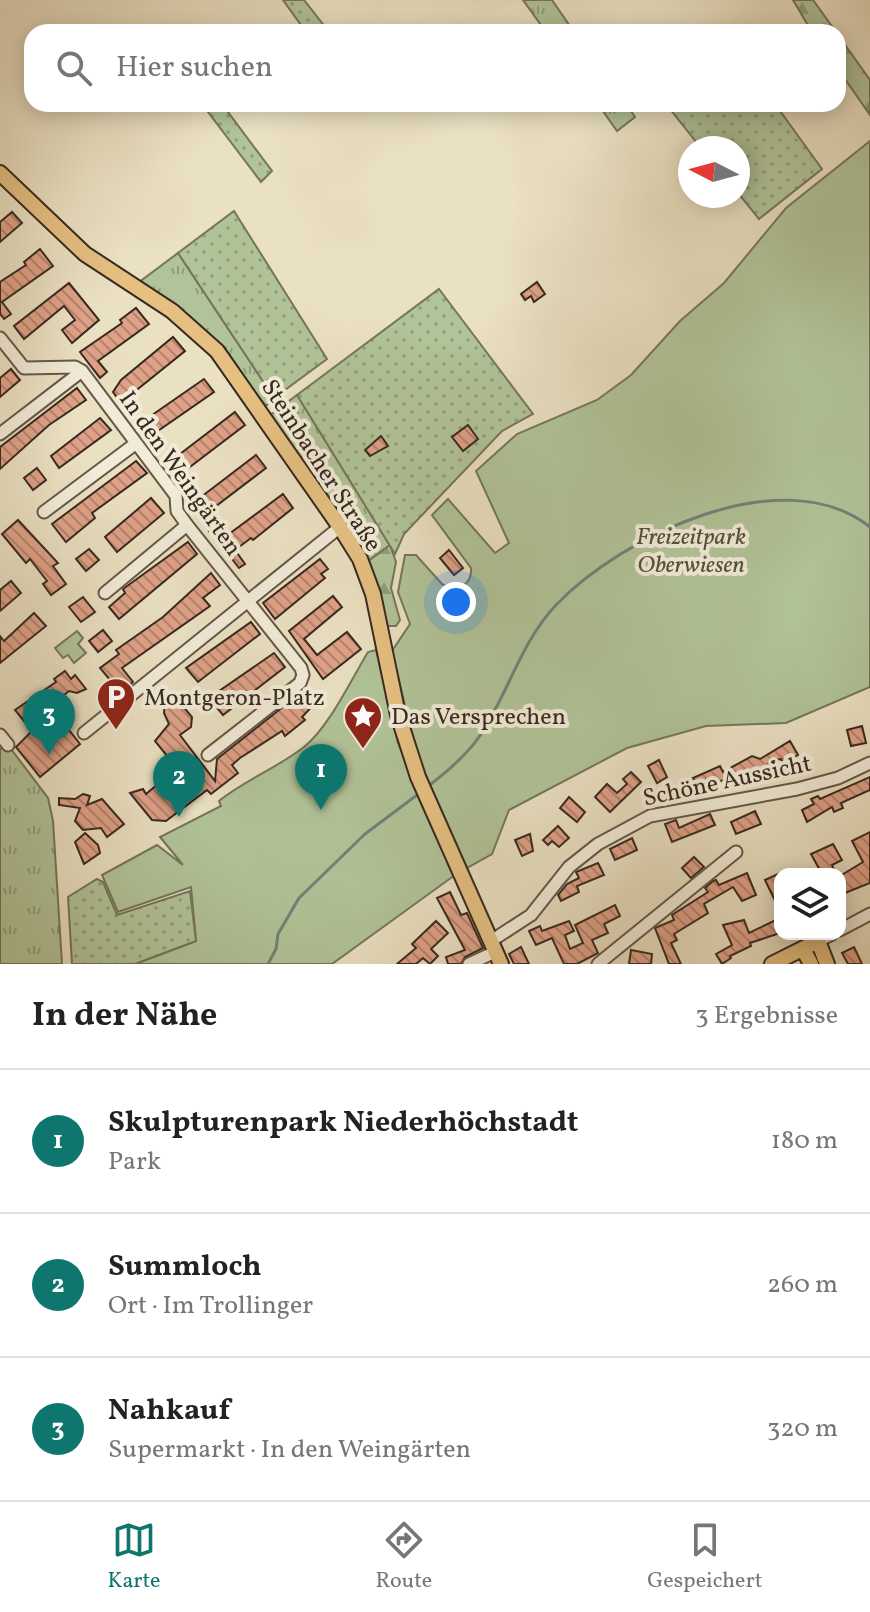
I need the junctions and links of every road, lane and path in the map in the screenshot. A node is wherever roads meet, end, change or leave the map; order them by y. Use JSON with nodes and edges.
{"nodes":[{"id":1,"x":0,"y":173,"type":"edge"},
{"id":2,"x":0,"y":338,"type":"edge"},
{"id":3,"x":82,"y":371,"type":"junction"},
{"id":4,"x":0,"y":434,"type":"edge"},
{"id":5,"x":135,"y":444,"type":"junction"},
{"id":6,"x":44,"y":512,"type":"dead end"},
{"id":7,"x":187,"y":525,"type":"junction"},
{"id":8,"x":340,"y":527,"type":"junction"},
{"id":9,"x":105,"y":593,"type":"dead end"},
{"id":10,"x":246,"y":600,"type":"junction"},
{"id":11,"x":84,"y":733,"type":"dead end"},
{"id":12,"x":0,"y":735,"type":"edge"},
{"id":13,"x":8,"y":745,"type":"dead end"},
{"id":14,"x":208,"y":755,"type":"dead end"},
{"id":15,"x":870,"y":763,"type":"edge"},
{"id":16,"x":736,"y":852,"type":"dead end"},
{"id":17,"x":870,"y":914,"type":"edge"},
{"id":18,"x":846,"y":927,"type":"edge"},
{"id":19,"x":818,"y":941,"type":"joint"},
{"id":20,"x":803,"y":949,"type":"junction"},
{"id":21,"x":495,"y":952,"type":"edge"},
{"id":22,"x":469,"y":964,"type":"edge"},
{"id":23,"x":598,"y":964,"type":"edge"},
{"id":24,"x":772,"y":964,"type":"edge"},
{"id":25,"x":811,"y":964,"type":"edge"},
{"id":26,"x":827,"y":964,"type":"edge"}],
"edges":[{"from":1,"to":8,"type":"main road","name":"Steinbacher Straße"},
{"from":2,"to":3,"type":"street"},
{"from":3,"to":4,"type":"street"},
{"from":3,"to":5,"type":"street","name":"In den Weingärten"},
{"from":5,"to":6,"type":"street"},
{"from":5,"to":7,"type":"street","name":"In den Weingärten"},
{"from":7,"to":9,"type":"street"},
{"from":7,"to":10,"type":"street","name":"In den Weingärten"},
{"from":8,"to":10,"type":"street"},
{"from":8,"to":21,"type":"main road","name":"Steinbacher Straße"},
{"from":10,"to":11,"type":"street"},
{"from":10,"to":14,"type":"street","name":"In den Weingärten"},
{"from":12,"to":13,"type":"street"},
{"from":15,"to":21,"type":"street","name":"Schöne Aussicht"},
{"from":16,"to":23,"type":"street"},
{"from":17,"to":18,"type":"street"},
{"from":19,"to":20,"type":"main road"},
{"from":19,"to":26,"type":"main road"},
{"from":20,"to":24,"type":"main road"},
{"from":20,"to":25,"type":"main road"},
{"from":21,"to":22,"type":"street","name":"Schöne Aussicht"}]}
